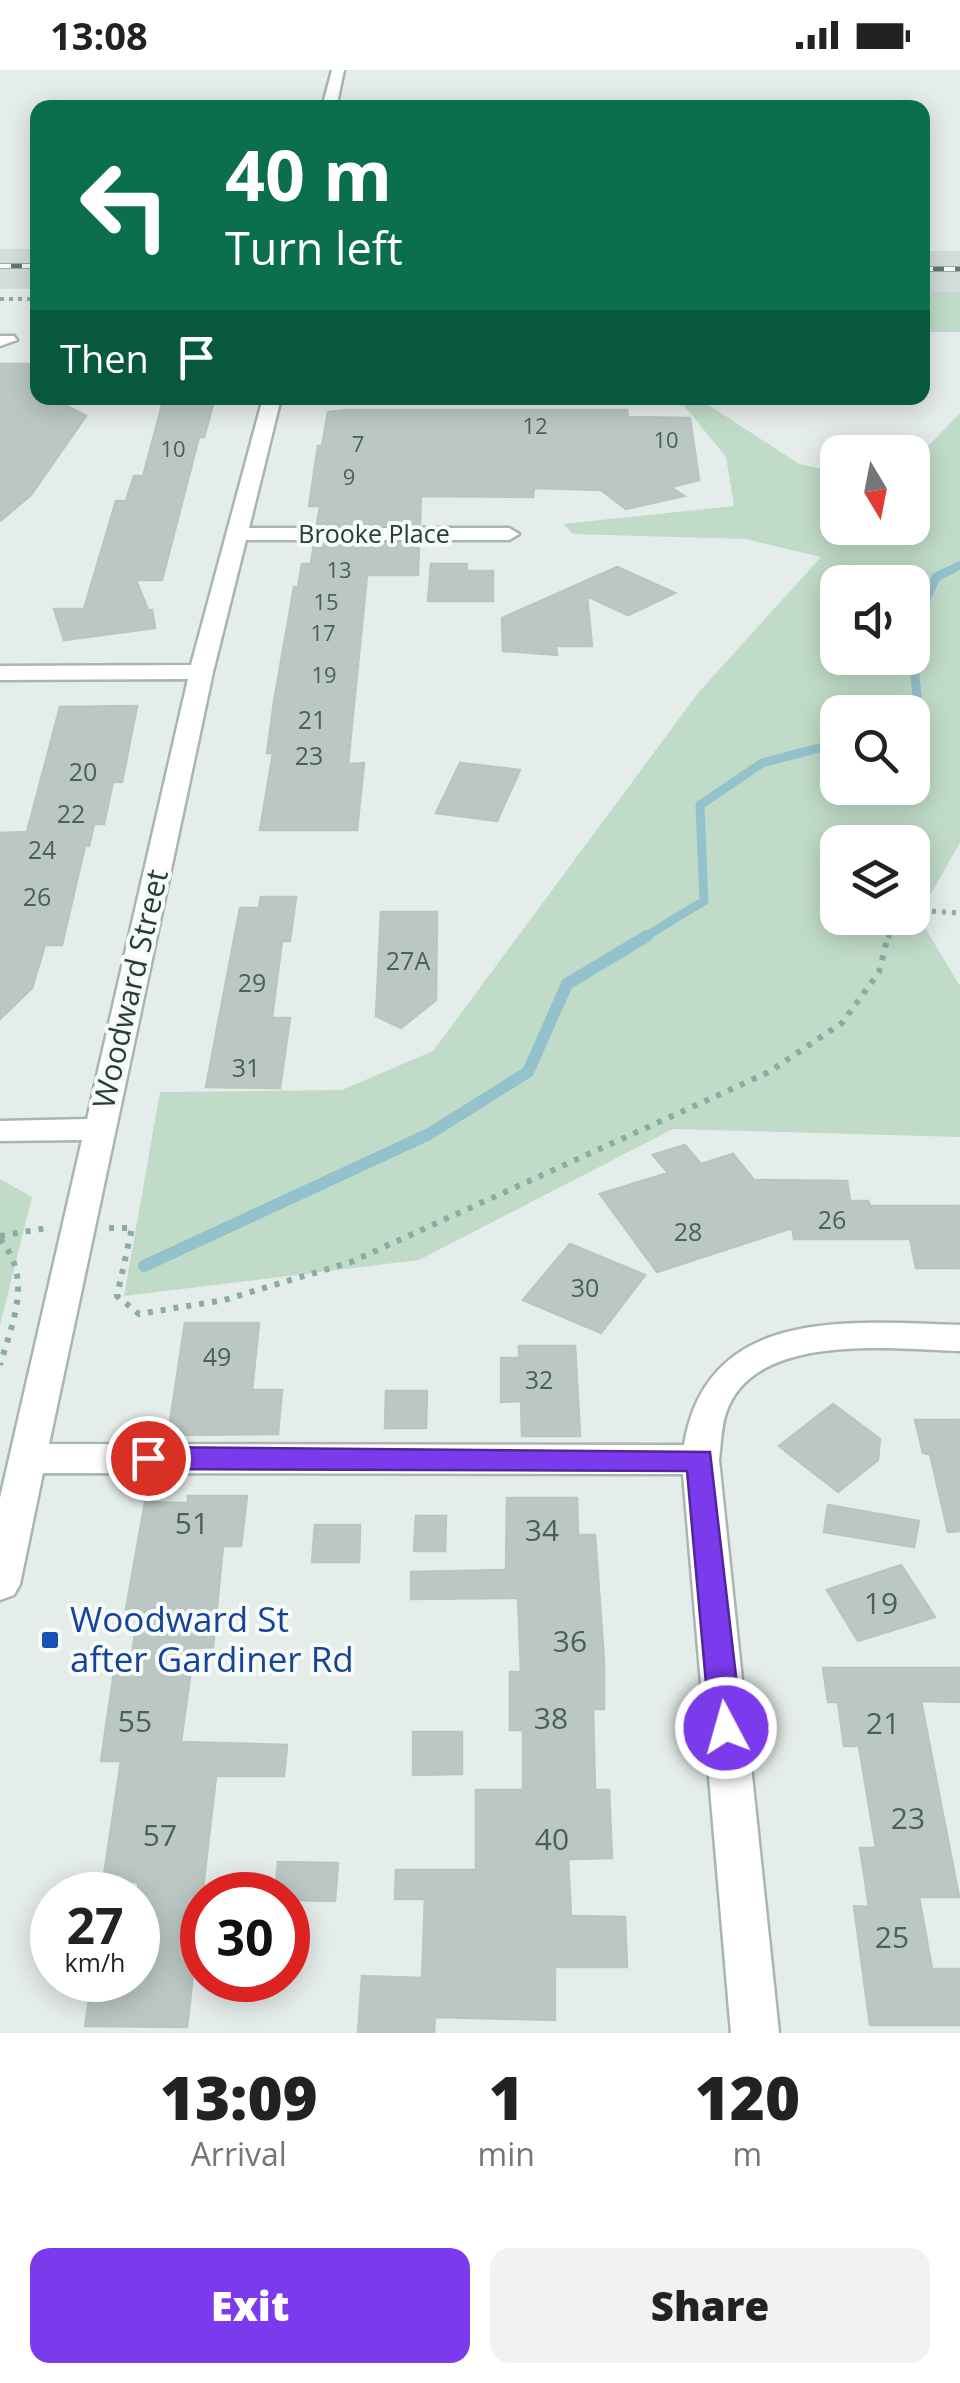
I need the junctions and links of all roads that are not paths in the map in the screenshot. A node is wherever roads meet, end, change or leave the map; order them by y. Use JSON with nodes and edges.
{"nodes":[{"id":1,"x":338,"y":70,"type":"edge"},
{"id":2,"x":331,"y":100,"type":"edge"},
{"id":3,"x":270,"y":405,"type":"edge"},
{"id":4,"x":238,"y":534,"type":"junction"},
{"id":5,"x":508,"y":534,"type":"dead end"},
{"id":6,"x":202,"y":672,"type":"junction"},
{"id":7,"x":0,"y":673,"type":"edge"},
{"id":8,"x":100,"y":1128,"type":"junction"},
{"id":9,"x":0,"y":1132,"type":"edge"},
{"id":10,"x":960,"y":1338,"type":"edge"},
{"id":11,"x":30,"y":1458,"type":"junction"},
{"id":12,"x":700,"y":1460,"type":"junction"},
{"id":13,"x":0,"y":1584,"type":"edge"},
{"id":14,"x":756,"y":2033,"type":"edge"}],
"edges":[{"from":1,"to":2,"type":"street"},
{"from":3,"to":4,"type":"street","name":"Woodward Street"},
{"from":4,"to":5,"type":"street","name":"Brooke Place"},
{"from":4,"to":6,"type":"street","name":"Woodward Street"},
{"from":6,"to":7,"type":"street"},
{"from":6,"to":8,"type":"street","name":"Woodward Street"},
{"from":8,"to":9,"type":"street"},
{"from":8,"to":11,"type":"street","name":"Woodward Street"},
{"from":10,"to":12,"type":"street"},
{"from":11,"to":12,"type":"street"},
{"from":11,"to":13,"type":"street","name":"Woodward Street"},
{"from":12,"to":14,"type":"street"}]}
